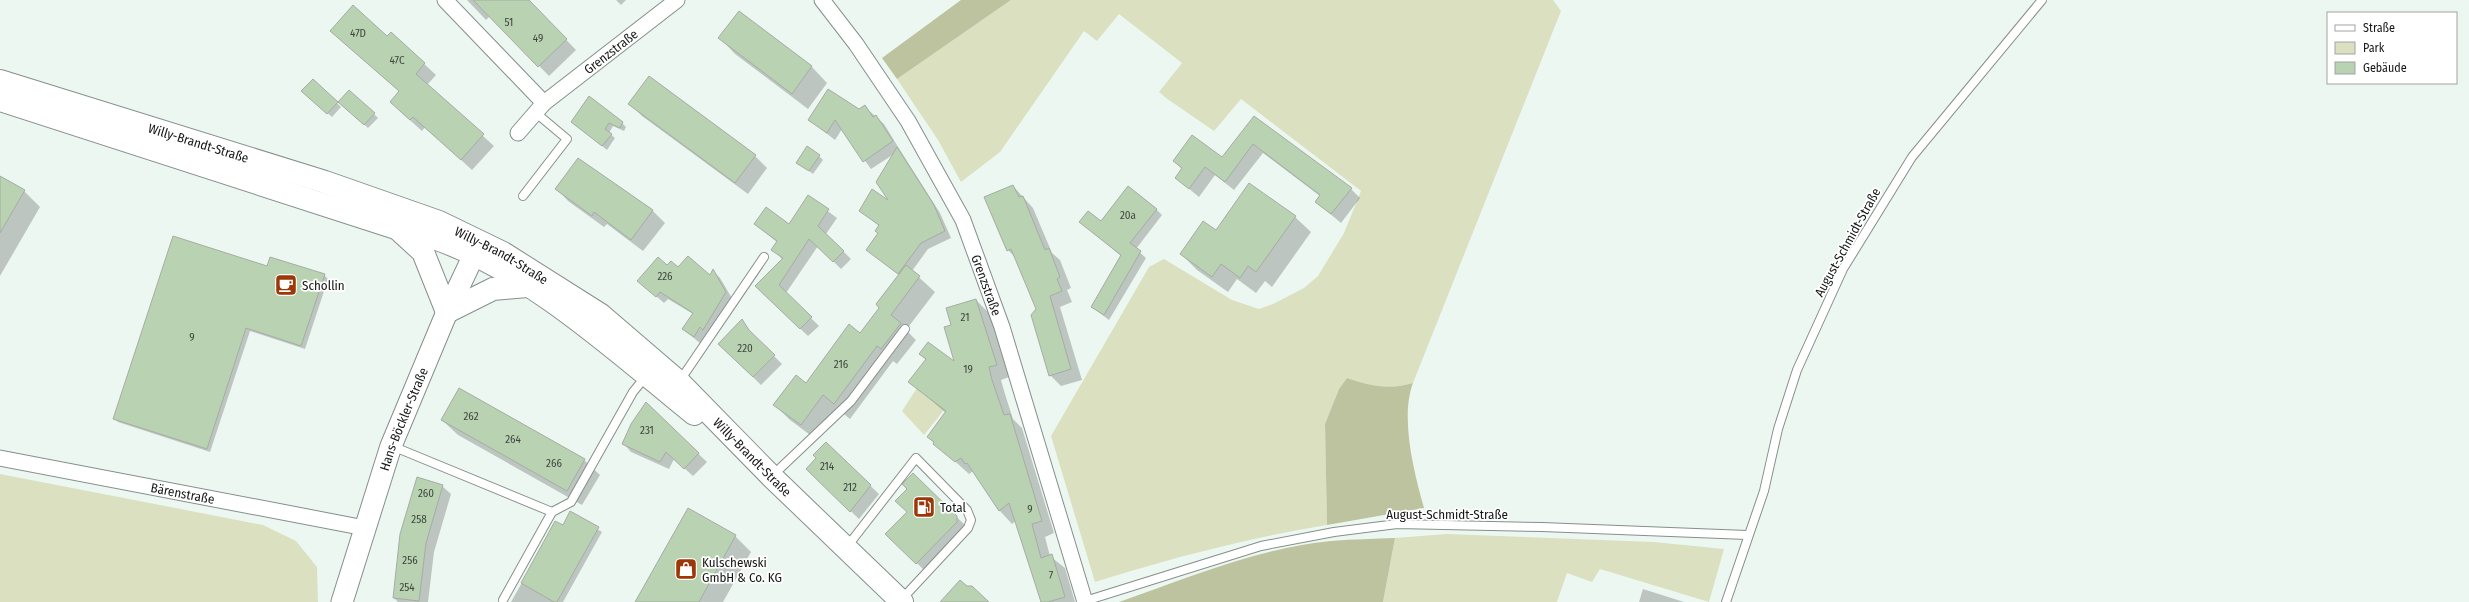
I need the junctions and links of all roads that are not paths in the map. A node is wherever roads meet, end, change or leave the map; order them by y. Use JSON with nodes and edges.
{"nodes":[{"id":1,"x":445,"y":0,"type":"edge"},
{"id":2,"x":677,"y":0,"type":"edge"},
{"id":3,"x":822,"y":0,"type":"edge"},
{"id":4,"x":2042,"y":0,"type":"edge"},
{"id":5,"x":0,"y":81,"type":"edge"},
{"id":6,"x":0,"y":100,"type":"edge"},
{"id":7,"x":540,"y":108,"type":"junction"},
{"id":8,"x":518,"y":133,"type":"dead end"},
{"id":9,"x":523,"y":196,"type":"dead end"},
{"id":10,"x":396,"y":228,"type":"junction"},
{"id":11,"x":476,"y":249,"type":"junction"},
{"id":12,"x":764,"y":257,"type":"dead end"},
{"id":13,"x":527,"y":286,"type":"junction"},
{"id":14,"x":447,"y":312,"type":"junction"},
{"id":15,"x":905,"y":329,"type":"dead end"},
{"id":16,"x":651,"y":369,"type":"junction"},
{"id":17,"x":679,"y":382,"type":"junction"},
{"id":18,"x":391,"y":446,"type":"junction"},
{"id":19,"x":0,"y":458,"type":"edge"},
{"id":20,"x":772,"y":477,"type":"junction"},
{"id":21,"x":552,"y":512,"type":"junction"},
{"id":22,"x":365,"y":528,"type":"junction"},
{"id":23,"x":1747,"y":535,"type":"junction"},
{"id":24,"x":845,"y":548,"type":"junction"},
{"id":25,"x":504,"y":600,"type":"dead end"},
{"id":26,"x":901,"y":601,"type":"edge"},
{"id":27,"x":342,"y":602,"type":"edge"},
{"id":28,"x":1085,"y":602,"type":"edge"},
{"id":29,"x":1726,"y":602,"type":"edge"}],
"edges":[{"from":1,"to":7,"type":"street"},
{"from":2,"to":7,"type":"street","name":"Grenzstraße"},
{"from":3,"to":28,"type":"street","name":"Grenzstraße"},
{"from":4,"to":23,"type":"lane","name":"August-Schmidt-Straße"},
{"from":5,"to":11,"type":"main road","name":"Willy-Brandt-Straße"},
{"from":6,"to":10,"type":"main road","name":"Willy-Brandt-Straße"},
{"from":7,"to":8,"type":"street","name":"Grenzstraße"},
{"from":7,"to":9,"type":"lane"},
{"from":10,"to":11,"type":"main road","name":"Willy-Brandt-Straße"},
{"from":10,"to":14,"type":"main road"},
{"from":11,"to":13,"type":"main road","name":"Willy-Brandt-Straße"},
{"from":11,"to":14,"type":"main road","name":"Hans-Böckler-Straße"},
{"from":11,"to":16,"type":"main road","name":"Willy-Brandt-Straße"},
{"from":12,"to":17,"type":"lane"},
{"from":13,"to":14,"type":"main road"},
{"from":13,"to":16,"type":"main road","name":"Willy-Brandt-Straße"},
{"from":14,"to":18,"type":"main road","name":"Hans-Böckler-Straße"},
{"from":15,"to":20,"type":"lane"},
{"from":16,"to":17,"type":"main road","name":"Willy-Brandt-Straße"},
{"from":16,"to":20,"type":"main road"},
{"from":16,"to":21,"type":"lane"},
{"from":17,"to":20,"type":"main road","name":"Willy-Brandt-Straße"},
{"from":18,"to":21,"type":"lane"},
{"from":18,"to":22,"type":"main road","name":"Hans-Böckler-Straße"},
{"from":19,"to":22,"type":"street","name":"Bärenstraße"},
{"from":20,"to":24,"type":"main road","name":"Willy-Brandt-Straße"},
{"from":21,"to":25,"type":"lane"},
{"from":22,"to":27,"type":"main road","name":"Hans-Böckler-Straße"},
{"from":23,"to":28,"type":"lane","name":"August-Schmidt-Straße"},
{"from":23,"to":29,"type":"lane","name":"August-Schmidt-Straße"},
{"from":24,"to":26,"type":"main road","name":"Willy-Brandt-Straße"},
{"from":24,"to":26,"type":"lane"}]}
